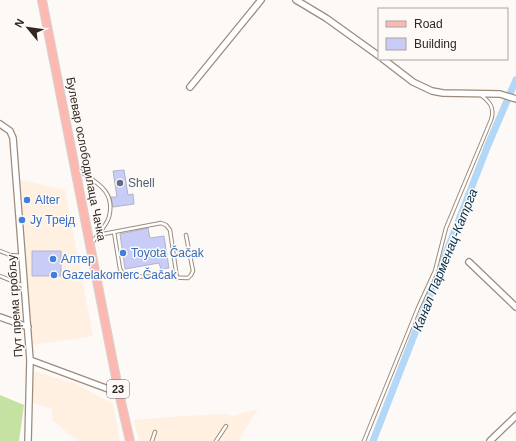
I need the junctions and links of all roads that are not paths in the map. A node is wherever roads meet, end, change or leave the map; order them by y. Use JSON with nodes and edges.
{"nodes":[{"id":1,"x":42,"y":0,"type":"edge"},
{"id":2,"x":261,"y":0,"type":"edge"},
{"id":3,"x":297,"y":0,"type":"edge"},
{"id":4,"x":378,"y":55,"type":"edge"},
{"id":5,"x":384,"y":60,"type":"edge"},
{"id":6,"x":190,"y":87,"type":"dead end"},
{"id":7,"x":481,"y":94,"type":"junction"},
{"id":8,"x":516,"y":99,"type":"edge"},
{"id":9,"x":2,"y":125,"type":"edge"},
{"id":10,"x":75,"y":167,"type":"junction"},
{"id":11,"x":114,"y":232,"type":"junction"},
{"id":12,"x":98,"y":235,"type":"junction"},
{"id":13,"x":186,"y":236,"type":"dead end"},
{"id":14,"x":90,"y":247,"type":"junction"},
{"id":15,"x":0,"y":251,"type":"edge"},
{"id":16,"x":23,"y":256,"type":"junction"},
{"id":17,"x":469,"y":262,"type":"dead end"},
{"id":18,"x":0,"y":276,"type":"edge"},
{"id":19,"x":178,"y":278,"type":"junction"},
{"id":20,"x":25,"y":286,"type":"junction"},
{"id":21,"x":516,"y":307,"type":"edge"},
{"id":22,"x":0,"y":317,"type":"edge"},
{"id":23,"x":28,"y":327,"type":"junction"},
{"id":24,"x":30,"y":360,"type":"junction"},
{"id":25,"x":119,"y":393,"type":"junction"},
{"id":26,"x":516,"y":416,"type":"edge"},
{"id":27,"x":226,"y":426,"type":"dead end"},
{"id":28,"x":155,"y":432,"type":"dead end"},
{"id":29,"x":28,"y":441,"type":"edge"},
{"id":30,"x":130,"y":441,"type":"edge"},
{"id":31,"x":152,"y":441,"type":"edge"},
{"id":32,"x":216,"y":441,"type":"edge"},
{"id":33,"x":364,"y":441,"type":"edge"},
{"id":34,"x":490,"y":441,"type":"edge"}],
"edges":[{"from":1,"to":10,"type":"main road","name":"Булевар ослободилаца Чачка","number":"23"},
{"from":2,"to":6,"type":"street"},
{"from":3,"to":4,"type":"street"},
{"from":5,"to":7,"type":"street"},
{"from":7,"to":8,"type":"street"},
{"from":7,"to":33,"type":"lane"},
{"from":9,"to":16,"type":"street","name":"Пут према гробљу"},
{"from":10,"to":12,"type":"lane"},
{"from":10,"to":14,"type":"main road","name":"Булевар ослободилаца Чачка","number":"23"},
{"from":11,"to":12,"type":"lane"},
{"from":11,"to":19,"type":"lane"},
{"from":11,"to":19,"type":"lane"},
{"from":12,"to":14,"type":"lane"},
{"from":13,"to":19,"type":"lane"},
{"from":14,"to":25,"type":"main road","name":"Булевар ослободилаца Чачка","number":"23"},
{"from":15,"to":16,"type":"lane"},
{"from":16,"to":20,"type":"street","name":"Пут према гробљу"},
{"from":17,"to":21,"type":"street"},
{"from":18,"to":20,"type":"lane"},
{"from":20,"to":23,"type":"street","name":"Пут према гробљу"},
{"from":22,"to":23,"type":"street"},
{"from":23,"to":24,"type":"street","name":"Пут према гробљу"},
{"from":24,"to":25,"type":"street"},
{"from":24,"to":29,"type":"street","name":"Пут према гробљу"},
{"from":25,"to":30,"type":"main road","name":"Булевар ослободилаца Чачка","number":"23"},
{"from":26,"to":34,"type":"street"},
{"from":27,"to":32,"type":"lane"},
{"from":28,"to":31,"type":"lane"}]}
